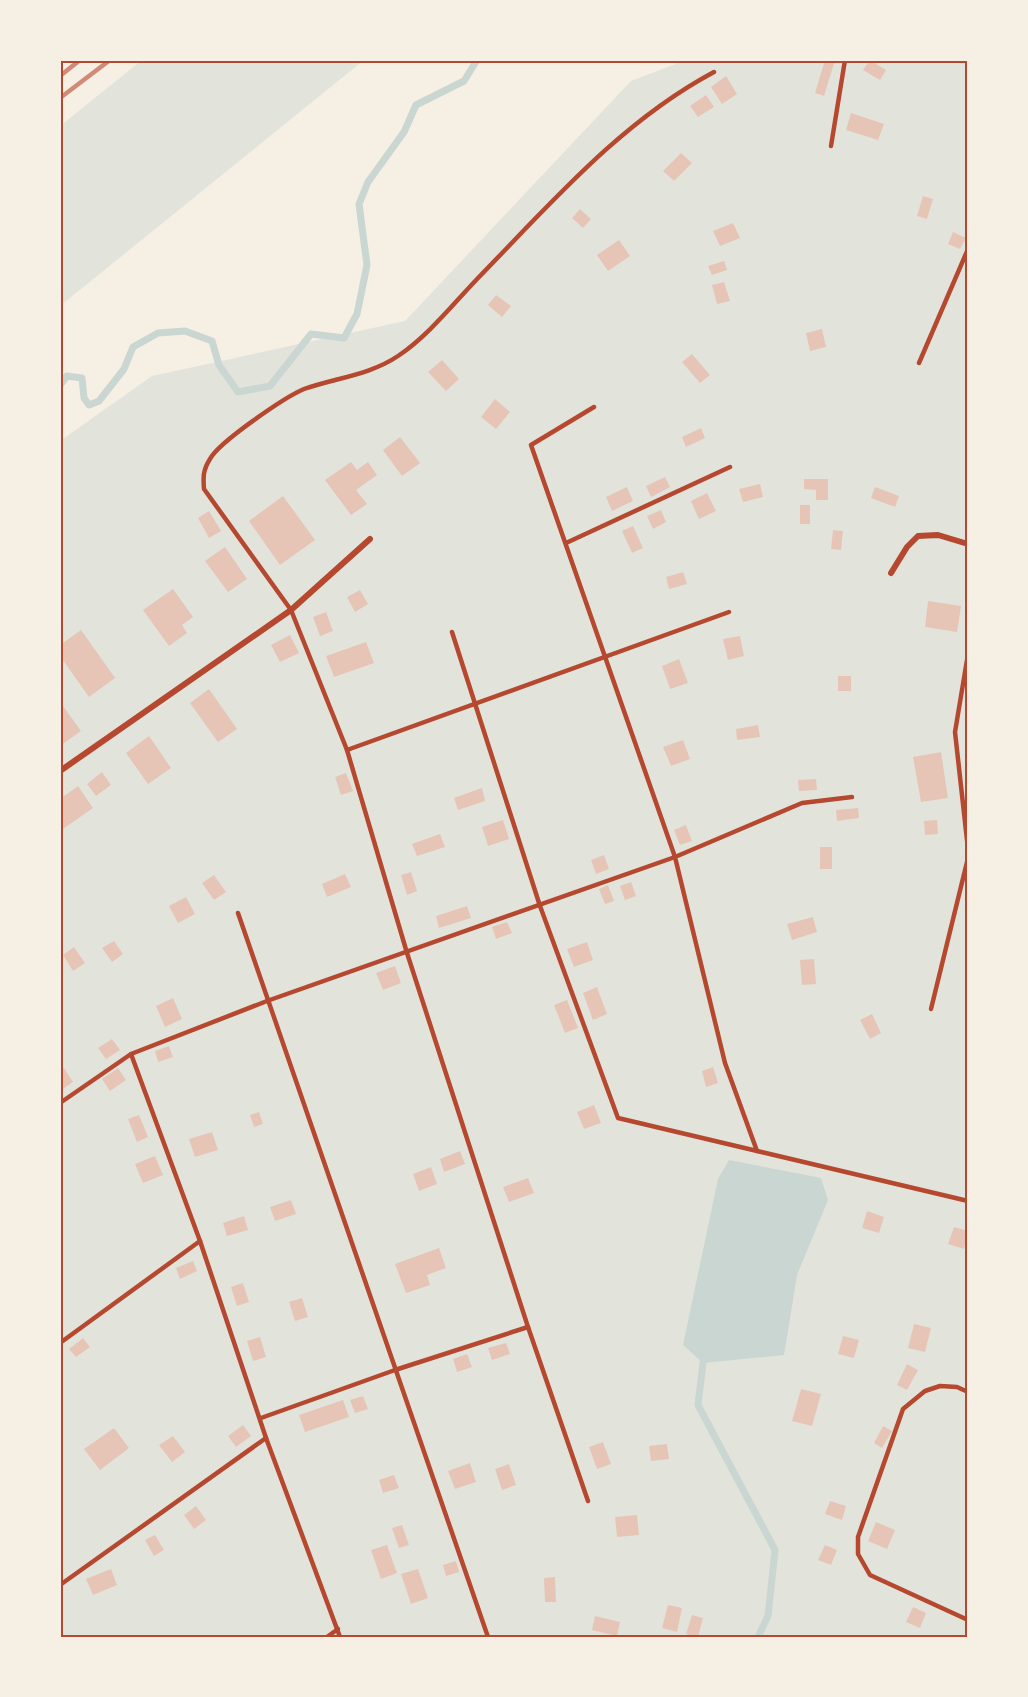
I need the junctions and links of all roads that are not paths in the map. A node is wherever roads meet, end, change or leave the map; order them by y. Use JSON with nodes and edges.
{"nodes":[{"id":1,"x":845,"y":60,"type":"edge"},
{"id":2,"x":714,"y":72,"type":"dead end"},
{"id":3,"x":831,"y":146,"type":"dead end"},
{"id":4,"x":968,"y":249,"type":"edge"},
{"id":5,"x":919,"y":363,"type":"dead end"},
{"id":6,"x":594,"y":407,"type":"dead end"},
{"id":7,"x":730,"y":467,"type":"dead end"},
{"id":8,"x":370,"y":539,"type":"dead end"},
{"id":9,"x":566,"y":543,"type":"junction"},
{"id":10,"x":968,"y":544,"type":"edge"},
{"id":11,"x":891,"y":573,"type":"dead end"},
{"id":12,"x":291,"y":610,"type":"junction"},
{"id":13,"x":729,"y":612,"type":"dead end"},
{"id":14,"x":452,"y":632,"type":"dead end"},
{"id":15,"x":968,"y":654,"type":"edge"},
{"id":16,"x":603,"y":657,"type":"junction"},
{"id":17,"x":475,"y":704,"type":"junction"},
{"id":18,"x":347,"y":750,"type":"junction"},
{"id":19,"x":60,"y":771,"type":"edge"},
{"id":20,"x":852,"y":797,"type":"dead end"},
{"id":21,"x":968,"y":849,"type":"edge"},
{"id":22,"x":675,"y":857,"type":"junction"},
{"id":23,"x":968,"y":858,"type":"edge"},
{"id":24,"x":540,"y":906,"type":"junction"},
{"id":25,"x":238,"y":913,"type":"dead end"},
{"id":26,"x":407,"y":952,"type":"junction"},
{"id":27,"x":267,"y":1002,"type":"junction"},
{"id":28,"x":931,"y":1009,"type":"dead end"},
{"id":29,"x":131,"y":1054,"type":"junction"},
{"id":30,"x":60,"y":1103,"type":"edge"},
{"id":31,"x":757,"y":1151,"type":"junction"},
{"id":32,"x":968,"y":1201,"type":"edge"},
{"id":33,"x":200,"y":1241,"type":"junction"},
{"id":34,"x":528,"y":1327,"type":"junction"},
{"id":35,"x":60,"y":1343,"type":"edge"},
{"id":36,"x":395,"y":1370,"type":"junction"},
{"id":37,"x":968,"y":1392,"type":"edge"},
{"id":38,"x":261,"y":1418,"type":"junction"},
{"id":39,"x":266,"y":1438,"type":"junction"},
{"id":40,"x":588,"y":1501,"type":"dead end"},
{"id":41,"x":60,"y":1585,"type":"edge"},
{"id":42,"x":968,"y":1620,"type":"edge"},
{"id":43,"x":338,"y":1629,"type":"junction"},
{"id":44,"x":327,"y":1637,"type":"edge"},
{"id":45,"x":340,"y":1637,"type":"edge"},
{"id":46,"x":488,"y":1637,"type":"edge"}],
"edges":[{"from":1,"to":3,"type":"lane"},
{"from":2,"to":12,"type":"lane"},
{"from":4,"to":5,"type":"lane"},
{"from":6,"to":9,"type":"lane"},
{"from":7,"to":9,"type":"lane"},
{"from":8,"to":12,"type":"street"},
{"from":9,"to":16,"type":"lane"},
{"from":10,"to":11,"type":"street"},
{"from":12,"to":18,"type":"lane"},
{"from":12,"to":19,"type":"street"},
{"from":13,"to":16,"type":"lane"},
{"from":14,"to":17,"type":"lane"},
{"from":15,"to":21,"type":"lane"},
{"from":16,"to":17,"type":"lane"},
{"from":16,"to":22,"type":"lane"},
{"from":17,"to":18,"type":"lane"},
{"from":17,"to":24,"type":"lane"},
{"from":18,"to":26,"type":"lane"},
{"from":20,"to":22,"type":"lane"},
{"from":22,"to":24,"type":"lane"},
{"from":22,"to":31,"type":"lane"},
{"from":23,"to":28,"type":"lane"},
{"from":24,"to":26,"type":"lane"},
{"from":24,"to":31,"type":"lane"},
{"from":25,"to":27,"type":"lane"},
{"from":26,"to":27,"type":"lane"},
{"from":26,"to":34,"type":"lane"},
{"from":27,"to":29,"type":"lane"},
{"from":27,"to":36,"type":"lane"},
{"from":29,"to":30,"type":"lane"},
{"from":29,"to":33,"type":"lane"},
{"from":31,"to":32,"type":"lane"},
{"from":33,"to":35,"type":"lane"},
{"from":33,"to":38,"type":"lane"},
{"from":34,"to":36,"type":"lane"},
{"from":34,"to":40,"type":"lane"},
{"from":36,"to":38,"type":"lane"},
{"from":36,"to":46,"type":"lane"},
{"from":37,"to":42,"type":"lane"},
{"from":38,"to":39,"type":"lane"},
{"from":39,"to":41,"type":"lane"},
{"from":39,"to":43,"type":"lane"},
{"from":43,"to":44,"type":"lane"},
{"from":43,"to":45,"type":"lane"}]}
